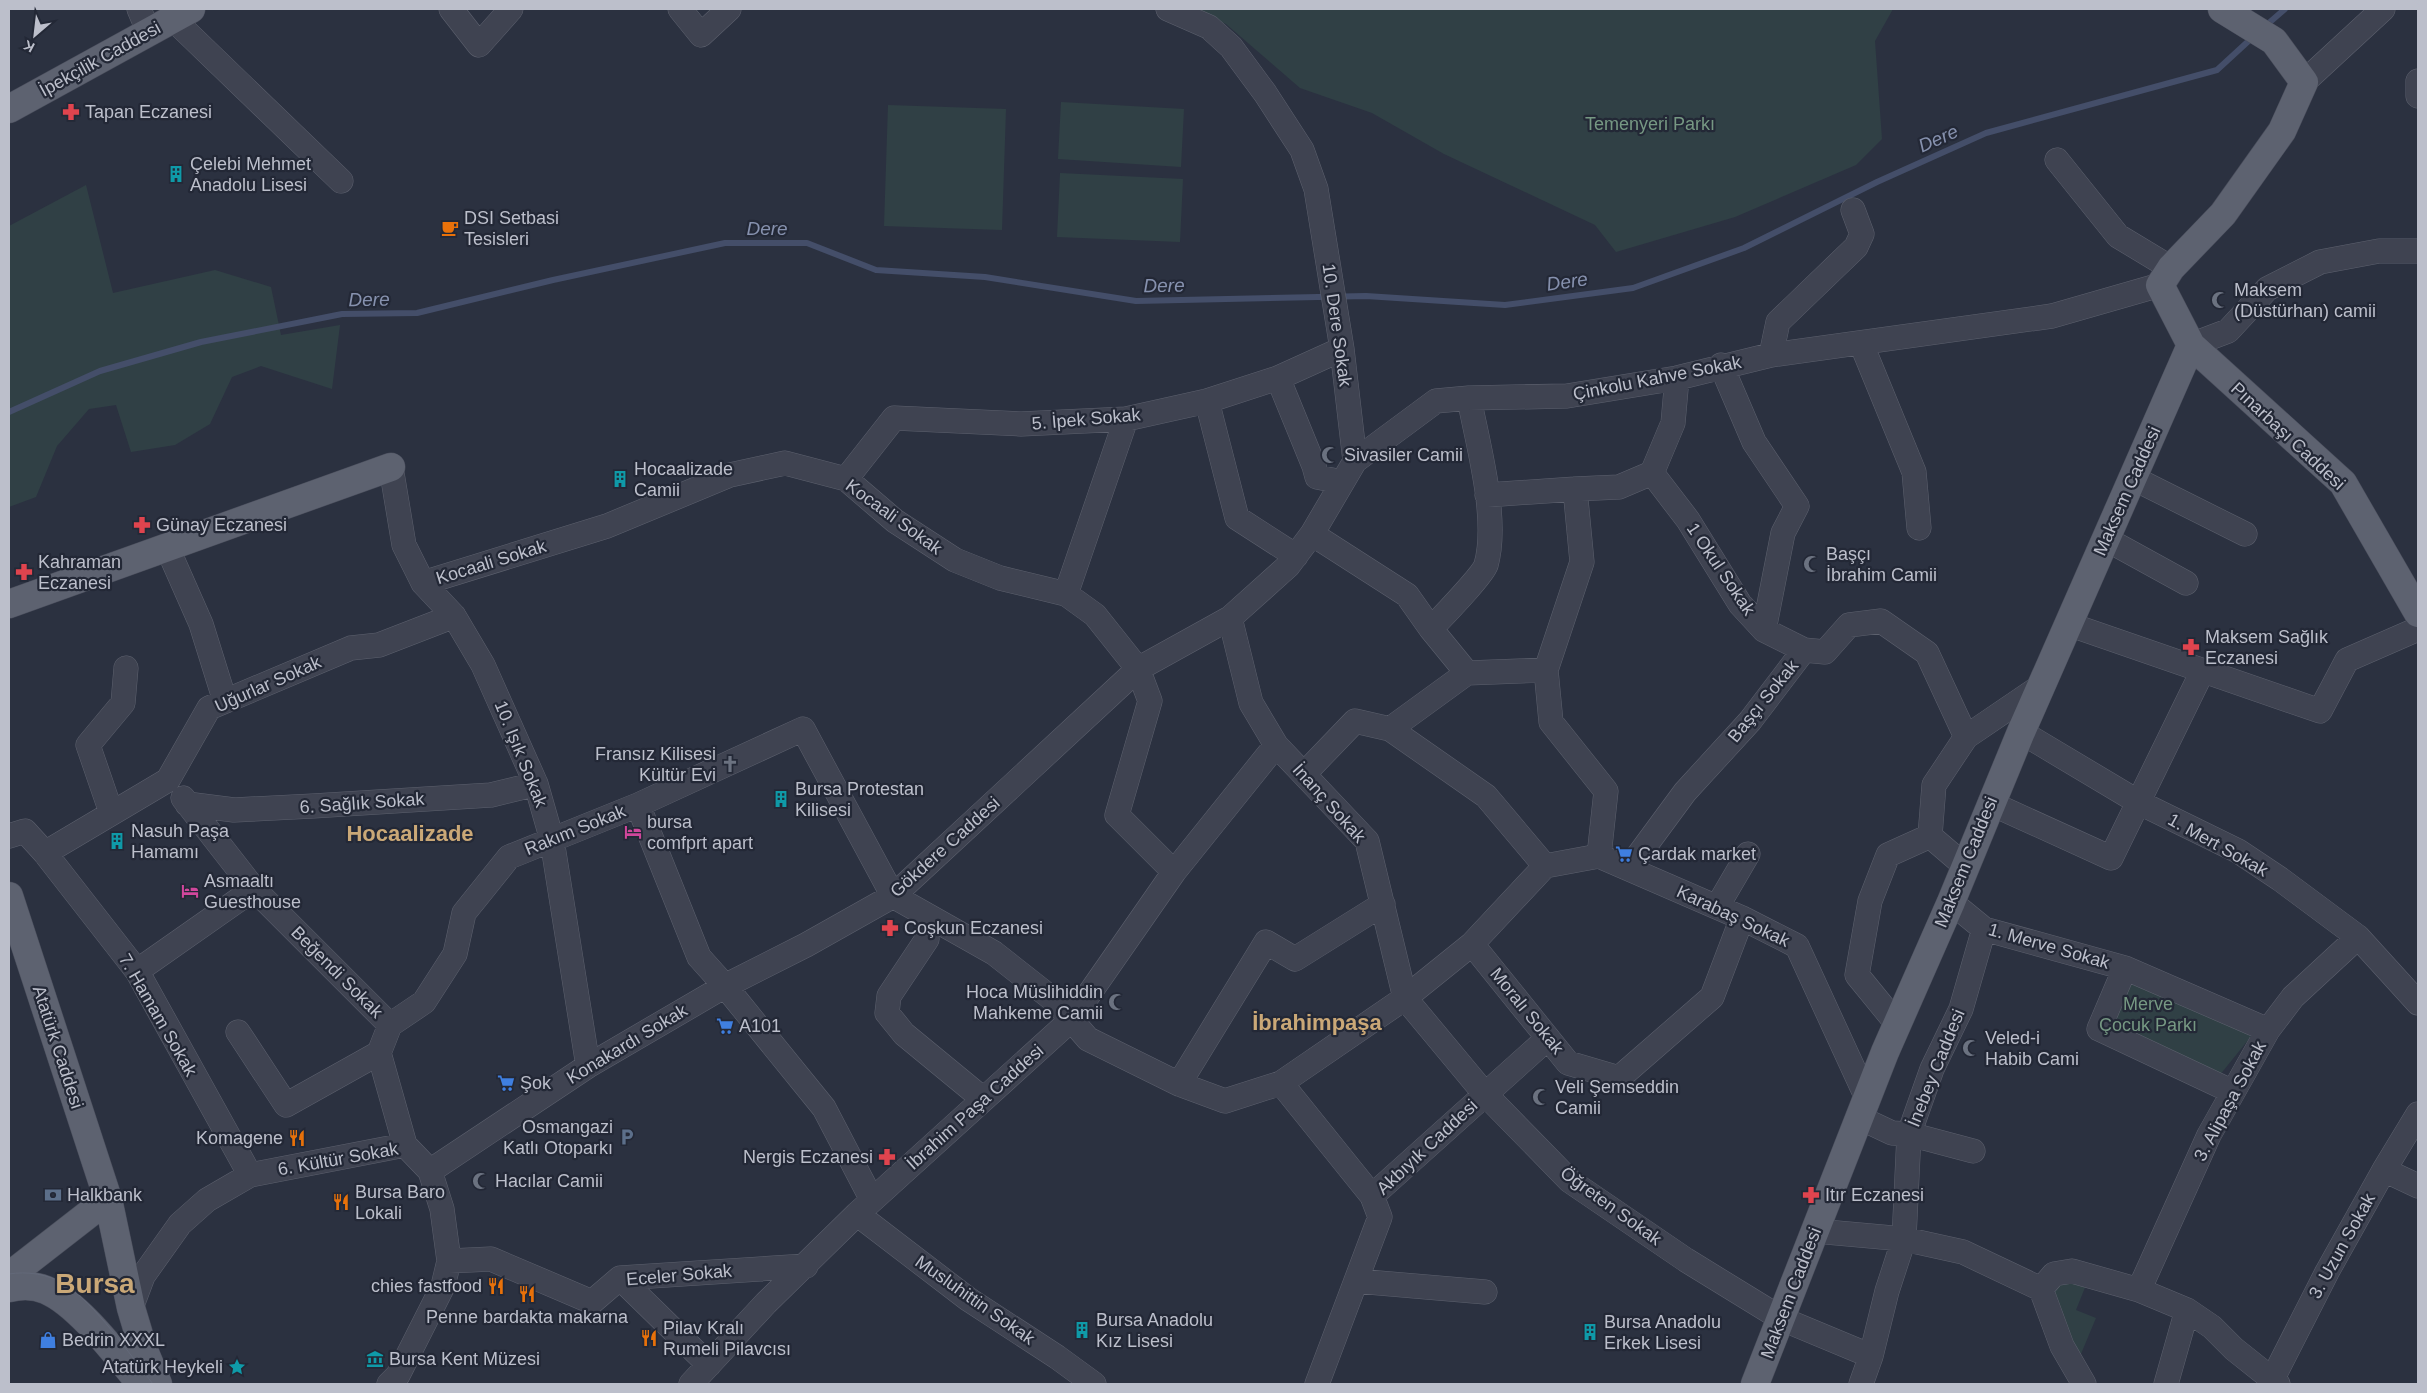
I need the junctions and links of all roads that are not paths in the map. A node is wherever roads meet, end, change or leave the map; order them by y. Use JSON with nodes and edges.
{"nodes":[{"id":1,"x":451,"y":9,"type":"edge"},
{"id":2,"x":511,"y":9,"type":"edge"},
{"id":3,"x":680,"y":9,"type":"edge"},
{"id":4,"x":729,"y":9,"type":"edge"},
{"id":5,"x":1168,"y":9,"type":"edge"},
{"id":6,"x":2222,"y":9,"type":"edge"},
{"id":7,"x":2383,"y":9,"type":"edge"},
{"id":8,"x":182,"y":14,"type":"edge"},
{"id":9,"x":144,"y":21,"type":"edge"},
{"id":10,"x":2418,"y":81,"type":"edge"},
{"id":11,"x":2304,"y":82,"type":"junction"},
{"id":12,"x":2418,"y":96,"type":"edge"},
{"id":13,"x":9,"y":109,"type":"edge"},
{"id":14,"x":2057,"y":160,"type":"dead end"},
{"id":15,"x":341,"y":181,"type":"dead end"},
{"id":16,"x":1853,"y":210,"type":"dead end"},
{"id":17,"x":2418,"y":251,"type":"edge"},
{"id":18,"x":2166,"y":276,"type":"junction"},
{"id":19,"x":1861,"y":343,"type":"junction"},
{"id":20,"x":2191,"y":346,"type":"junction"},
{"id":21,"x":1342,"y":349,"type":"junction"},
{"id":22,"x":1771,"y":355,"type":"junction"},
{"id":23,"x":1721,"y":365,"type":"junction"},
{"id":24,"x":1278,"y":378,"type":"junction"},
{"id":25,"x":1677,"y":378,"type":"junction"},
{"id":26,"x":1469,"y":398,"type":"junction"},
{"id":27,"x":1207,"y":401,"type":"junction"},
{"id":28,"x":1126,"y":419,"type":"junction"},
{"id":29,"x":1355,"y":460,"type":"junction"},
{"id":30,"x":391,"y":468,"type":"joint"},
{"id":31,"x":1652,"y":472,"type":"junction"},
{"id":32,"x":2133,"y":478,"type":"junction"},
{"id":33,"x":846,"y":479,"type":"junction"},
{"id":34,"x":1342,"y":482,"type":"junction"},
{"id":35,"x":1575,"y":490,"type":"junction"},
{"id":36,"x":1487,"y":495,"type":"junction"},
{"id":37,"x":1919,"y":528,"type":"dead end"},
{"id":38,"x":1312,"y":534,"type":"junction"},
{"id":39,"x":2245,"y":534,"type":"dead end"},
{"id":40,"x":2106,"y":539,"type":"junction"},
{"id":41,"x":167,"y":547,"type":"junction"},
{"id":42,"x":1296,"y":556,"type":"junction"},
{"id":43,"x":423,"y":583,"type":"junction"},
{"id":44,"x":2186,"y":583,"type":"dead end"},
{"id":45,"x":1066,"y":594,"type":"junction"},
{"id":46,"x":9,"y":604,"type":"edge"},
{"id":47,"x":2418,"y":613,"type":"edge"},
{"id":48,"x":454,"y":616,"type":"junction"},
{"id":49,"x":1230,"y":618,"type":"junction"},
{"id":50,"x":2068,"y":624,"type":"junction"},
{"id":51,"x":1431,"y":629,"type":"junction"},
{"id":52,"x":1764,"y":630,"type":"junction"},
{"id":53,"x":2418,"y":630,"type":"edge"},
{"id":54,"x":1804,"y":650,"type":"junction"},
{"id":55,"x":126,"y":668,"type":"dead end"},
{"id":56,"x":1138,"y":669,"type":"junction"},
{"id":57,"x":1546,"y":670,"type":"junction"},
{"id":58,"x":2202,"y":672,"type":"junction"},
{"id":59,"x":1467,"y":673,"type":"junction"},
{"id":60,"x":2041,"y":686,"type":"junction"},
{"id":61,"x":225,"y":702,"type":"junction"},
{"id":62,"x":1390,"y":729,"type":"junction"},
{"id":63,"x":2021,"y":732,"type":"junction"},
{"id":64,"x":1966,"y":737,"type":"junction"},
{"id":65,"x":1276,"y":745,"type":"junction"},
{"id":66,"x":1304,"y":774,"type":"junction"},
{"id":67,"x":168,"y":780,"type":"junction"},
{"id":68,"x":536,"y":784,"type":"junction"},
{"id":69,"x":1990,"y":803,"type":"junction"},
{"id":70,"x":2140,"y":803,"type":"junction"},
{"id":71,"x":187,"y":804,"type":"junction"},
{"id":72,"x":638,"y":805,"type":"junction"},
{"id":73,"x":111,"y":812,"type":"junction"},
{"id":74,"x":9,"y":836,"type":"edge"},
{"id":75,"x":1930,"y":836,"type":"junction"},
{"id":76,"x":552,"y":840,"type":"junction"},
{"id":77,"x":45,"y":853,"type":"junction"},
{"id":78,"x":1748,"y":854,"type":"dead end"},
{"id":79,"x":1599,"y":856,"type":"junction"},
{"id":80,"x":1545,"y":866,"type":"junction"},
{"id":81,"x":1965,"y":866,"type":"junction"},
{"id":82,"x":1629,"y":868,"type":"junction"},
{"id":83,"x":1174,"y":872,"type":"junction"},
{"id":84,"x":254,"y":888,"type":"junction"},
{"id":85,"x":9,"y":896,"type":"edge"},
{"id":86,"x":893,"y":896,"type":"junction"},
{"id":87,"x":1951,"y":902,"type":"junction"},
{"id":88,"x":1383,"y":904,"type":"junction"},
{"id":89,"x":1718,"y":907,"type":"junction"},
{"id":90,"x":1742,"y":918,"type":"junction"},
{"id":91,"x":1984,"y":928,"type":"junction"},
{"id":92,"x":2358,"y":937,"type":"junction"},
{"id":93,"x":927,"y":939,"type":"dead end"},
{"id":94,"x":1472,"y":944,"type":"junction"},
{"id":95,"x":2125,"y":968,"type":"junction"},
{"id":96,"x":137,"y":971,"type":"junction"},
{"id":97,"x":725,"y":986,"type":"junction"},
{"id":98,"x":1405,"y":998,"type":"junction"},
{"id":99,"x":2418,"y":1003,"type":"edge"},
{"id":100,"x":1071,"y":1020,"type":"junction"},
{"id":101,"x":1897,"y":1024,"type":"junction"},
{"id":102,"x":390,"y":1025,"type":"junction"},
{"id":103,"x":2268,"y":1030,"type":"junction"},
{"id":104,"x":238,"y":1032,"type":"dead end"},
{"id":105,"x":1548,"y":1038,"type":"junction"},
{"id":106,"x":379,"y":1053,"type":"junction"},
{"id":107,"x":588,"y":1066,"type":"junction"},
{"id":108,"x":1281,"y":1083,"type":"junction"},
{"id":109,"x":1178,"y":1084,"type":"junction"},
{"id":110,"x":2233,"y":1092,"type":"junction"},
{"id":111,"x":1484,"y":1093,"type":"junction"},
{"id":112,"x":984,"y":1099,"type":"junction"},
{"id":113,"x":1862,"y":1107,"type":"junction"},
{"id":114,"x":2418,"y":1114,"type":"edge"},
{"id":115,"x":1909,"y":1134,"type":"junction"},
{"id":116,"x":405,"y":1145,"type":"junction"},
{"id":117,"x":1973,"y":1151,"type":"dead end"},
{"id":118,"x":430,"y":1170,"type":"junction"},
{"id":119,"x":2384,"y":1170,"type":"junction"},
{"id":120,"x":250,"y":1175,"type":"junction"},
{"id":121,"x":2418,"y":1186,"type":"edge"},
{"id":122,"x":1372,"y":1196,"type":"junction"},
{"id":123,"x":108,"y":1198,"type":"junction"},
{"id":124,"x":864,"y":1207,"type":"junction"},
{"id":125,"x":1815,"y":1231,"type":"junction"},
{"id":126,"x":1904,"y":1239,"type":"junction"},
{"id":127,"x":449,"y":1261,"type":"junction"},
{"id":128,"x":806,"y":1266,"type":"junction"},
{"id":129,"x":9,"y":1276,"type":"edge"},
{"id":130,"x":620,"y":1278,"type":"junction"},
{"id":131,"x":1356,"y":1281,"type":"junction"},
{"id":132,"x":9,"y":1288,"type":"edge"},
{"id":133,"x":2041,"y":1289,"type":"junction"},
{"id":134,"x":2140,"y":1290,"type":"junction"},
{"id":135,"x":1485,"y":1292,"type":"dead end"},
{"id":136,"x":131,"y":1308,"type":"junction"},
{"id":137,"x":2187,"y":1310,"type":"junction"},
{"id":138,"x":1782,"y":1319,"type":"junction"},
{"id":139,"x":1872,"y":1356,"type":"junction"},
{"id":140,"x":709,"y":1364,"type":"junction"},
{"id":141,"x":2273,"y":1383,"type":"edge"},
{"id":142,"x":141,"y":1384,"type":"edge"},
{"id":143,"x":158,"y":1384,"type":"edge"},
{"id":144,"x":389,"y":1384,"type":"edge"},
{"id":145,"x":691,"y":1384,"type":"edge"},
{"id":146,"x":1094,"y":1384,"type":"edge"},
{"id":147,"x":1317,"y":1384,"type":"edge"},
{"id":148,"x":1755,"y":1384,"type":"edge"},
{"id":149,"x":1861,"y":1384,"type":"edge"},
{"id":150,"x":2084,"y":1384,"type":"edge"},
{"id":151,"x":2166,"y":1384,"type":"edge"}],
"edges":[{"from":1,"to":2,"type":"street"},
{"from":3,"to":4,"type":"street"},
{"from":5,"to":21,"type":"street","name":"10. Dere Sokak"},
{"from":6,"to":11,"type":"main road"},
{"from":7,"to":11,"type":"street"},
{"from":8,"to":9,"type":"main road","name":"İpekçilik Caddesi"},
{"from":8,"to":15,"type":"street"},
{"from":9,"to":13,"type":"main road","name":"İpekçilik Caddesi"},
{"from":10,"to":12,"type":"street"},
{"from":11,"to":18,"type":"main road"},
{"from":14,"to":18,"type":"street"},
{"from":16,"to":22,"type":"street"},
{"from":17,"to":20,"type":"street"},
{"from":18,"to":19,"type":"street","name":"Çinkolu Kahve Sokak"},
{"from":18,"to":20,"type":"main road"},
{"from":19,"to":22,"type":"street","name":"Çinkolu Kahve Sokak"},
{"from":19,"to":37,"type":"street"},
{"from":20,"to":32,"type":"main road","name":"Maksem Caddesi"},
{"from":20,"to":47,"type":"main road","name":"Pınarbaşı Caddesi"},
{"from":21,"to":24,"type":"street","name":"5. İpek Sokak"},
{"from":21,"to":29,"type":"street","name":"10. Dere Sokak"},
{"from":22,"to":23,"type":"street","name":"Çinkolu Kahve Sokak"},
{"from":23,"to":25,"type":"street","name":"Çinkolu Kahve Sokak"},
{"from":23,"to":52,"type":"street"},
{"from":24,"to":27,"type":"street","name":"5. İpek Sokak"},
{"from":24,"to":34,"type":"street"},
{"from":25,"to":26,"type":"street","name":"Çinkolu Kahve Sokak"},
{"from":25,"to":31,"type":"street"},
{"from":26,"to":29,"type":"street","name":"Çinkolu Kahve Sokak"},
{"from":26,"to":36,"type":"street"},
{"from":27,"to":28,"type":"street","name":"5. İpek Sokak"},
{"from":27,"to":42,"type":"street"},
{"from":28,"to":33,"type":"street","name":"5. İpek Sokak"},
{"from":28,"to":45,"type":"street"},
{"from":29,"to":34,"type":"street","name":"Çinkolu Kahve Sokak"},
{"from":30,"to":41,"type":"main road"},
{"from":30,"to":43,"type":"street","name":"10. Işık Sokak"},
{"from":31,"to":35,"type":"street"},
{"from":31,"to":52,"type":"street","name":"1 Okul Sokak"},
{"from":32,"to":39,"type":"street"},
{"from":32,"to":40,"type":"main road","name":"Maksem Caddesi"},
{"from":33,"to":43,"type":"street","name":"Kocaali Sokak"},
{"from":33,"to":45,"type":"street","name":"Kocaali Sokak"},
{"from":34,"to":38,"type":"street","name":"Çinkolu Kahve Sokak"},
{"from":35,"to":36,"type":"street"},
{"from":35,"to":57,"type":"street"},
{"from":36,"to":51,"type":"street"},
{"from":38,"to":42,"type":"street","name":"Çinkolu Kahve Sokak"},
{"from":38,"to":51,"type":"street"},
{"from":40,"to":44,"type":"street"},
{"from":40,"to":50,"type":"main road","name":"Maksem Caddesi"},
{"from":41,"to":46,"type":"main road"},
{"from":41,"to":61,"type":"street"},
{"from":42,"to":49,"type":"street","name":"Çinkolu Kahve Sokak"},
{"from":43,"to":48,"type":"street","name":"10. Işık Sokak"},
{"from":45,"to":56,"type":"street","name":"Kocaali Sokak"},
{"from":48,"to":61,"type":"street","name":"Uğurlar Sokak"},
{"from":48,"to":68,"type":"street","name":"10. Işık Sokak"},
{"from":49,"to":56,"type":"street","name":"Çinkolu Kahve Sokak"},
{"from":49,"to":65,"type":"street","name":"İnanç Sokak"},
{"from":50,"to":58,"type":"street"},
{"from":50,"to":60,"type":"main road","name":"Maksem Caddesi"},
{"from":51,"to":59,"type":"street"},
{"from":52,"to":54,"type":"street","name":"1 Okul Sokak"},
{"from":53,"to":58,"type":"street"},
{"from":54,"to":64,"type":"street","name":"Başçı Sokak"},
{"from":54,"to":82,"type":"street","name":"Başçı Sokak"},
{"from":55,"to":73,"type":"street"},
{"from":56,"to":83,"type":"street"},
{"from":56,"to":86,"type":"street","name":"Gökdere Caddesi"},
{"from":57,"to":59,"type":"street"},
{"from":57,"to":79,"type":"street"},
{"from":58,"to":70,"type":"street"},
{"from":59,"to":62,"type":"street"},
{"from":60,"to":63,"type":"main road","name":"Maksem Caddesi"},
{"from":60,"to":64,"type":"street"},
{"from":61,"to":67,"type":"street","name":"Uğurlar Sokak"},
{"from":62,"to":66,"type":"street"},
{"from":62,"to":80,"type":"street"},
{"from":63,"to":69,"type":"main road","name":"Maksem Caddesi"},
{"from":63,"to":70,"type":"street","name":"1. Mert Sokak"},
{"from":64,"to":75,"type":"street"},
{"from":65,"to":66,"type":"street","name":"İnanç Sokak"},
{"from":65,"to":83,"type":"street","name":"İbrahim Paşa Caddesi"},
{"from":66,"to":88,"type":"street","name":"İnanç Sokak"},
{"from":67,"to":71,"type":"street","name":"Beğendi Sokak"},
{"from":67,"to":73,"type":"street"},
{"from":68,"to":71,"type":"street","name":"6. Sağlık Sokak"},
{"from":68,"to":76,"type":"street","name":"10. Işık Sokak"},
{"from":69,"to":70,"type":"street"},
{"from":69,"to":81,"type":"main road","name":"Maksem Caddesi"},
{"from":70,"to":92,"type":"street","name":"1. Mert Sokak"},
{"from":71,"to":84,"type":"street","name":"Beğendi Sokak"},
{"from":72,"to":76,"type":"street","name":"Rakım Sokak"},
{"from":72,"to":86,"type":"street","name":"Rakım Sokak"},
{"from":72,"to":97,"type":"street"},
{"from":73,"to":77,"type":"street"},
{"from":74,"to":77,"type":"street","name":"7. Hamam Sokak"},
{"from":75,"to":81,"type":"street"},
{"from":75,"to":101,"type":"street"},
{"from":76,"to":102,"type":"street","name":"Rakım Sokak"},
{"from":76,"to":107,"type":"street","name":"10. Işık Sokak"},
{"from":77,"to":96,"type":"street","name":"7. Hamam Sokak"},
{"from":78,"to":89,"type":"street"},
{"from":79,"to":80,"type":"street"},
{"from":79,"to":82,"type":"street","name":"Karabaş Sokak"},
{"from":80,"to":94,"type":"street"},
{"from":81,"to":87,"type":"main road","name":"Maksem Caddesi"},
{"from":82,"to":89,"type":"street","name":"Karabaş Sokak"},
{"from":83,"to":100,"type":"street","name":"İbrahim Paşa Caddesi"},
{"from":84,"to":96,"type":"street"},
{"from":84,"to":102,"type":"street","name":"Beğendi Sokak"},
{"from":85,"to":123,"type":"main road","name":"Atatürk Caddesi"},
{"from":86,"to":97,"type":"street","name":"Gökdere Caddesi"},
{"from":86,"to":100,"type":"street"},
{"from":87,"to":91,"type":"street","name":"1. Merve Sokak"},
{"from":87,"to":101,"type":"main road","name":"Maksem Caddesi"},
{"from":88,"to":98,"type":"street","name":"İnanç Sokak"},
{"from":88,"to":109,"type":"street"},
{"from":89,"to":90,"type":"street","name":"Karabaş Sokak"},
{"from":90,"to":105,"type":"street","name":"Moralı Sokak"},
{"from":90,"to":113,"type":"street","name":"Karabaş Sokak"},
{"from":91,"to":95,"type":"street","name":"1. Merve Sokak"},
{"from":91,"to":115,"type":"street","name":"İnebey Caddesi"},
{"from":92,"to":99,"type":"street","name":"1. Mert Sokak"},
{"from":92,"to":103,"type":"street","name":"3. Alipaşa Sokak"},
{"from":93,"to":112,"type":"street"},
{"from":94,"to":98,"type":"street"},
{"from":94,"to":105,"type":"street","name":"Moralı Sokak"},
{"from":95,"to":103,"type":"street","name":"1. Merve Sokak"},
{"from":95,"to":110,"type":"street","name":"1. Merve Sokak"},
{"from":96,"to":120,"type":"street","name":"7. Hamam Sokak"},
{"from":97,"to":107,"type":"street","name":"Konakardı Sokak"},
{"from":97,"to":124,"type":"street"},
{"from":98,"to":108,"type":"street"},
{"from":98,"to":111,"type":"street","name":"Öğreten Sokak"},
{"from":100,"to":109,"type":"street"},
{"from":100,"to":112,"type":"street","name":"İbrahim Paşa Caddesi"},
{"from":101,"to":113,"type":"main road","name":"Maksem Caddesi"},
{"from":102,"to":106,"type":"street"},
{"from":103,"to":110,"type":"street","name":"3. Alipaşa Sokak"},
{"from":104,"to":106,"type":"street"},
{"from":105,"to":111,"type":"street","name":"Akbıyık Caddesi"},
{"from":106,"to":116,"type":"street"},
{"from":107,"to":118,"type":"street","name":"Konakardı Sokak"},
{"from":108,"to":109,"type":"street"},
{"from":108,"to":122,"type":"street"},
{"from":110,"to":134,"type":"street","name":"3. Alipaşa Sokak"},
{"from":111,"to":122,"type":"street","name":"Akbıyık Caddesi"},
{"from":111,"to":138,"type":"street","name":"Öğreten Sokak"},
{"from":112,"to":124,"type":"street","name":"İbrahim Paşa Caddesi"},
{"from":113,"to":115,"type":"street"},
{"from":113,"to":125,"type":"main road","name":"Maksem Caddesi"},
{"from":114,"to":119,"type":"street","name":"3. Uzun Sokak"},
{"from":115,"to":117,"type":"street"},
{"from":115,"to":126,"type":"street","name":"İnebey Caddesi"},
{"from":116,"to":118,"type":"street","name":"6. Kültür Sokak"},
{"from":116,"to":120,"type":"street","name":"6. Kültür Sokak"},
{"from":118,"to":127,"type":"street","name":"6. Kültür Sokak"},
{"from":119,"to":121,"type":"street"},
{"from":119,"to":141,"type":"street","name":"3. Uzun Sokak"},
{"from":120,"to":136,"type":"street","name":"6. Kültür Sokak"},
{"from":122,"to":131,"type":"street","name":"Akbıyık Caddesi"},
{"from":123,"to":129,"type":"main road"},
{"from":123,"to":136,"type":"main road","name":"Atatürk Caddesi"},
{"from":124,"to":128,"type":"street","name":"İbrahim Paşa Caddesi"},
{"from":124,"to":146,"type":"street","name":"Musluhittin Sokak"},
{"from":125,"to":126,"type":"street"},
{"from":125,"to":138,"type":"main road","name":"Maksem Caddesi"},
{"from":126,"to":133,"type":"street"},
{"from":126,"to":139,"type":"street","name":"İnebey Caddesi"},
{"from":127,"to":130,"type":"street","name":"Eceler Sokak"},
{"from":127,"to":144,"type":"street","name":"6. Kültür Sokak"},
{"from":128,"to":130,"type":"street","name":"Eceler Sokak"},
{"from":128,"to":140,"type":"street","name":"İbrahim Paşa Caddesi"},
{"from":130,"to":140,"type":"street"},
{"from":131,"to":135,"type":"street"},
{"from":131,"to":147,"type":"street","name":"Akbıyık Caddesi"},
{"from":132,"to":142,"type":"main road"},
{"from":133,"to":134,"type":"street"},
{"from":133,"to":150,"type":"street"},
{"from":134,"to":137,"type":"street"},
{"from":136,"to":143,"type":"main road","name":"Atatürk Caddesi"},
{"from":137,"to":141,"type":"street"},
{"from":137,"to":151,"type":"street"},
{"from":138,"to":139,"type":"street","name":"Öğreten Sokak"},
{"from":138,"to":148,"type":"main road","name":"Maksem Caddesi"},
{"from":139,"to":149,"type":"street","name":"İnebey Caddesi"},
{"from":140,"to":145,"type":"street","name":"İbrahim Paşa Caddesi"}]}
